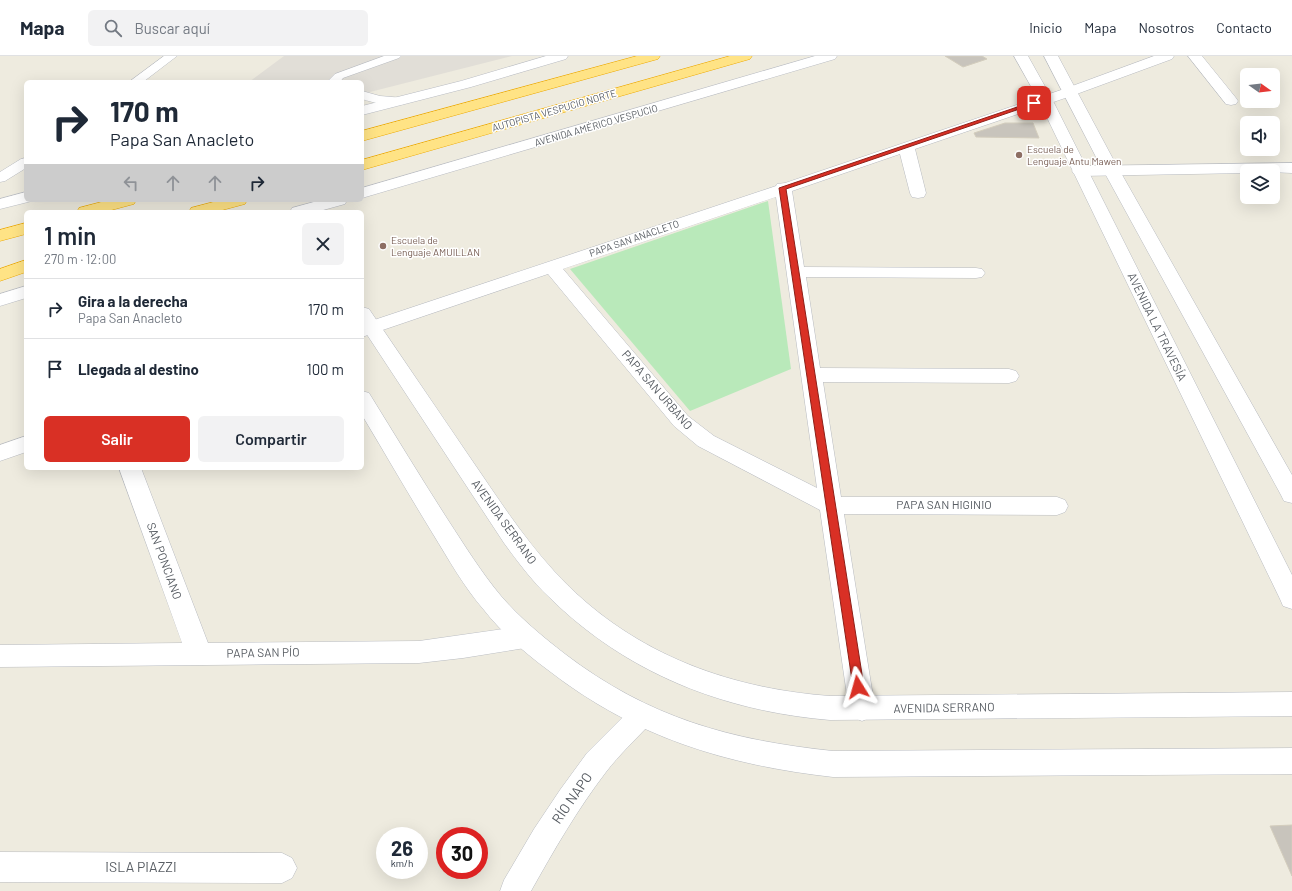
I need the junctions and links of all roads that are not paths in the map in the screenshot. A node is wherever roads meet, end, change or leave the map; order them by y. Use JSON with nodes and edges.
{"nodes":[{"id":1,"x":171,"y":56,"type":"edge"},
{"id":2,"x":395,"y":56,"type":"edge"},
{"id":3,"x":405,"y":56,"type":"edge"},
{"id":4,"x":561,"y":56,"type":"edge"},
{"id":5,"x":653,"y":56,"type":"edge"},
{"id":6,"x":745,"y":56,"type":"edge"},
{"id":7,"x":830,"y":56,"type":"edge"},
{"id":8,"x":1021,"y":56,"type":"edge"},
{"id":9,"x":1051,"y":56,"type":"edge"},
{"id":10,"x":1167,"y":56,"type":"edge"},
{"id":11,"x":1195,"y":56,"type":"edge"},
{"id":12,"x":351,"y":76,"type":"edge"},
{"id":13,"x":138,"y":80,"type":"edge"},
{"id":14,"x":335,"y":80,"type":"edge"},
{"id":15,"x":1068,"y":92,"type":"junction"},
{"id":16,"x":364,"y":96,"type":"edge"},
{"id":17,"x":1045,"y":100,"type":"junction"},
{"id":18,"x":400,"y":101,"type":"junction"},
{"id":19,"x":1231,"y":101,"type":"dead end"},
{"id":20,"x":364,"y":110,"type":"edge"},
{"id":21,"x":364,"y":135,"type":"edge"},
{"id":22,"x":906,"y":146,"type":"junction"},
{"id":23,"x":24,"y":163,"type":"edge"},
{"id":24,"x":364,"y":164,"type":"edge"},
{"id":25,"x":1292,"y":168,"type":"edge"},
{"id":26,"x":1112,"y":170,"type":"junction"},
{"id":27,"x":1080,"y":171,"type":"junction"},
{"id":28,"x":0,"y":178,"type":"edge"},
{"id":29,"x":783,"y":188,"type":"junction"},
{"id":30,"x":364,"y":192,"type":"edge"},
{"id":31,"x":918,"y":193,"type":"dead end"},
{"id":32,"x":24,"y":198,"type":"edge"},
{"id":33,"x":121,"y":202,"type":"edge"},
{"id":34,"x":232,"y":202,"type":"edge"},
{"id":35,"x":332,"y":202,"type":"edge"},
{"id":36,"x":0,"y":204,"type":"edge"},
{"id":37,"x":92,"y":210,"type":"edge"},
{"id":38,"x":203,"y":210,"type":"edge"},
{"id":39,"x":305,"y":210,"type":"edge"},
{"id":40,"x":24,"y":229,"type":"edge"},
{"id":41,"x":0,"y":236,"type":"edge"},
{"id":42,"x":24,"y":261,"type":"edge"},
{"id":43,"x":24,"y":266,"type":"edge"},
{"id":44,"x":551,"y":267,"type":"junction"},
{"id":45,"x":0,"y":268,"type":"edge"},
{"id":46,"x":796,"y":272,"type":"junction"},
{"id":47,"x":976,"y":273,"type":"dead end"},
{"id":48,"x":0,"y":276,"type":"edge"},
{"id":49,"x":24,"y":293,"type":"edge"},
{"id":50,"x":0,"y":300,"type":"edge"},
{"id":51,"x":365,"y":324,"type":"edge"},
{"id":52,"x":811,"y":375,"type":"junction"},
{"id":53,"x":1009,"y":376,"type":"dead end"},
{"id":54,"x":364,"y":401,"type":"edge"},
{"id":55,"x":24,"y":445,"type":"edge"},
{"id":56,"x":0,"y":453,"type":"edge"},
{"id":57,"x":131,"y":470,"type":"edge"},
{"id":58,"x":1292,"y":495,"type":"edge"},
{"id":59,"x":831,"y":505,"type":"junction"},
{"id":60,"x":1057,"y":506,"type":"dead end"},
{"id":61,"x":1292,"y":599,"type":"edge"},
{"id":62,"x":525,"y":636,"type":"junction"},
{"id":63,"x":199,"y":654,"type":"junction"},
{"id":64,"x":2,"y":659,"type":"edge"},
{"id":65,"x":1292,"y":704,"type":"edge"},
{"id":66,"x":862,"y":709,"type":"junction"},
{"id":67,"x":642,"y":715,"type":"junction"},
{"id":68,"x":1292,"y":761,"type":"edge"},
{"id":69,"x":0,"y":867,"type":"edge"},
{"id":70,"x":282,"y":868,"type":"dead end"},
{"id":71,"x":515,"y":891,"type":"edge"}],
"edges":[{"from":1,"to":13,"type":"lane"},
{"from":2,"to":3,"type":"lane"},
{"from":2,"to":12,"type":"lane"},
{"from":4,"to":18,"type":"street"},
{"from":5,"to":21,"type":"highway"},
{"from":6,"to":24,"type":"highway","name":"AUTOPISTA VESPUCIO NORTE"},
{"from":7,"to":30,"type":"street","name":"AVENIDA AMÉRICO VESPUCIO"},
{"from":8,"to":17,"type":"street","name":"AVENIDA LA TRAVESÍA"},
{"from":9,"to":15,"type":"street"},
{"from":10,"to":15,"type":"street","name":"PAPA SAN ANACLETO"},
{"from":11,"to":19,"type":"street"},
{"from":12,"to":14,"type":"lane"},
{"from":15,"to":17,"type":"street","name":"PAPA SAN ANACLETO"},
{"from":15,"to":26,"type":"street"},
{"from":16,"to":18,"type":"lane"},
{"from":17,"to":22,"type":"street","name":"PAPA SAN ANACLETO"},
{"from":17,"to":27,"type":"street","name":"AVENIDA LA TRAVESÍA"},
{"from":18,"to":20,"type":"street"},
{"from":22,"to":29,"type":"street","name":"PAPA SAN ANACLETO"},
{"from":22,"to":31,"type":"street"},
{"from":23,"to":28,"type":"lane"},
{"from":25,"to":26,"type":"street"},
{"from":26,"to":27,"type":"street"},
{"from":26,"to":58,"type":"street"},
{"from":27,"to":61,"type":"street","name":"AVENIDA LA TRAVESÍA"},
{"from":29,"to":44,"type":"street","name":"PAPA SAN ANACLETO"},
{"from":29,"to":46,"type":"street"},
{"from":32,"to":36,"type":"street"},
{"from":33,"to":37,"type":"highway"},
{"from":34,"to":38,"type":"highway"},
{"from":35,"to":39,"type":"street"},
{"from":40,"to":41,"type":"highway"},
{"from":42,"to":45,"type":"highway"},
{"from":43,"to":48,"type":"highway"},
{"from":44,"to":51,"type":"street","name":"PAPA SAN ANACLETO"},
{"from":44,"to":59,"type":"street","name":"PAPA SAN URBANO"},
{"from":46,"to":47,"type":"street"},
{"from":46,"to":52,"type":"street"},
{"from":49,"to":50,"type":"street"},
{"from":51,"to":66,"type":"street","name":"AVENIDA SERRANO"},
{"from":52,"to":53,"type":"street"},
{"from":52,"to":59,"type":"street"},
{"from":54,"to":62,"type":"street"},
{"from":55,"to":56,"type":"street"},
{"from":57,"to":63,"type":"street","name":"SAN PONCIANO"},
{"from":59,"to":60,"type":"street","name":"PAPA SAN HIGINIO"},
{"from":59,"to":66,"type":"street"},
{"from":62,"to":63,"type":"street","name":"PAPA SAN PÍO"},
{"from":62,"to":67,"type":"street"},
{"from":63,"to":64,"type":"street","name":"PAPA SAN PÍO"},
{"from":65,"to":66,"type":"street","name":"AVENIDA SERRANO"},
{"from":67,"to":68,"type":"street"},
{"from":67,"to":71,"type":"street","name":"RÍO NAPO"},
{"from":69,"to":70,"type":"street","name":"ISLA PIAZZI"}]}
